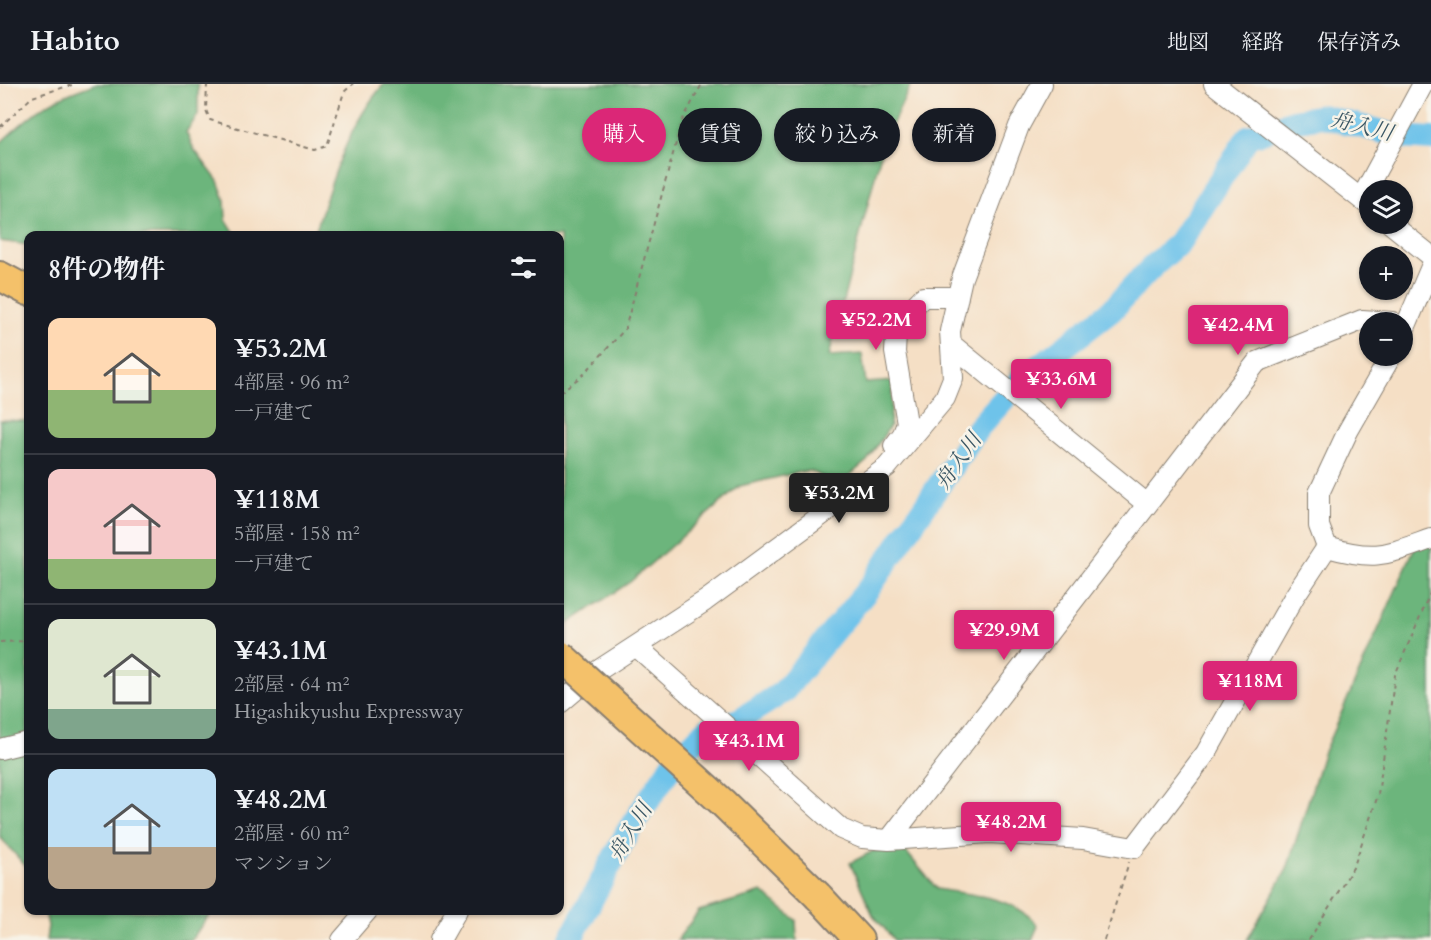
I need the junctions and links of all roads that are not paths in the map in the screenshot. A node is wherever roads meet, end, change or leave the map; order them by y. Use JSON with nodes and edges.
{"nodes":[{"id":1,"x":1042,"y":84,"type":"edge"},
{"id":2,"x":1214,"y":84,"type":"edge"},
{"id":3,"x":1423,"y":84,"type":"edge"},
{"id":4,"x":1376,"y":180,"type":"edge"},
{"id":5,"x":1359,"y":198,"type":"edge"},
{"id":6,"x":1404,"y":234,"type":"edge"},
{"id":7,"x":1431,"y":256,"type":"edge"},
{"id":8,"x":1431,"y":267,"type":"edge"},
{"id":9,"x":0,"y":276,"type":"edge"},
{"id":10,"x":24,"y":289,"type":"edge"},
{"id":11,"x":958,"y":297,"type":"junction"},
{"id":12,"x":1409,"y":312,"type":"edge"},
{"id":13,"x":1359,"y":321,"type":"edge"},
{"id":14,"x":951,"y":344,"type":"junction"},
{"id":15,"x":1385,"y":366,"type":"edge"},
{"id":16,"x":887,"y":467,"type":"junction"},
{"id":17,"x":1147,"y":504,"type":"junction"},
{"id":18,"x":1431,"y":539,"type":"edge"},
{"id":19,"x":1327,"y":548,"type":"junction"},
{"id":20,"x":636,"y":646,"type":"junction"},
{"id":21,"x":564,"y":659,"type":"edge"},
{"id":22,"x":564,"y":700,"type":"edge"},
{"id":23,"x":24,"y":743,"type":"edge"},
{"id":24,"x":0,"y":749,"type":"edge"},
{"id":25,"x":889,"y":840,"type":"junction"},
{"id":26,"x":364,"y":915,"type":"edge"},
{"id":27,"x":454,"y":915,"type":"edge"},
{"id":28,"x":342,"y":940,"type":"edge"},
{"id":29,"x":440,"y":940,"type":"edge"},
{"id":30,"x":859,"y":940,"type":"edge"}],
"edges":[{"from":1,"to":11,"type":"street"},
{"from":2,"to":5,"type":"street"},
{"from":3,"to":4,"type":"street"},
{"from":6,"to":7,"type":"street"},
{"from":8,"to":12,"type":"street"},
{"from":9,"to":10,"type":"highway"},
{"from":11,"to":14,"type":"street"},
{"from":11,"to":16,"type":"street"},
{"from":13,"to":17,"type":"street"},
{"from":14,"to":16,"type":"street"},
{"from":14,"to":17,"type":"street"},
{"from":15,"to":19,"type":"street"},
{"from":16,"to":20,"type":"street"},
{"from":17,"to":25,"type":"street"},
{"from":18,"to":19,"type":"street"},
{"from":19,"to":25,"type":"street"},
{"from":20,"to":22,"type":"street"},
{"from":20,"to":25,"type":"street"},
{"from":21,"to":30,"type":"highway","bridge":true},
{"from":23,"to":24,"type":"street"},
{"from":26,"to":28,"type":"street"},
{"from":27,"to":29,"type":"street"}]}
